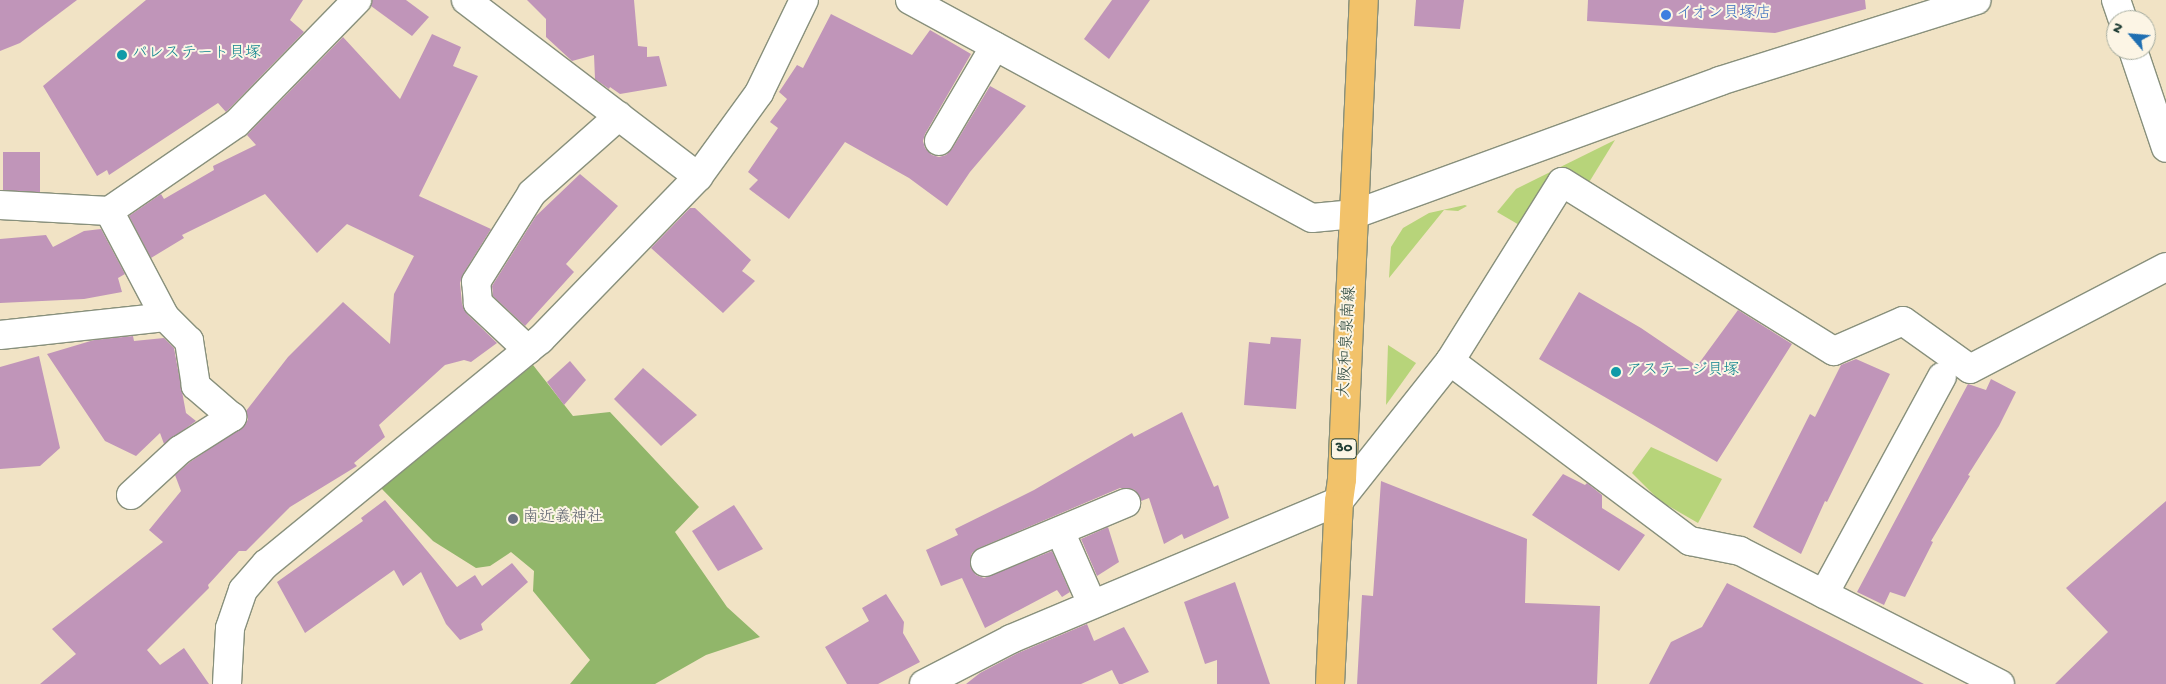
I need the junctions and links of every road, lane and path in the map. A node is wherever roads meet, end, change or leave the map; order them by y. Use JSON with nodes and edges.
{"nodes":[{"id":1,"x":357,"y":0,"type":"edge"},
{"id":2,"x":466,"y":0,"type":"edge"},
{"id":3,"x":804,"y":0,"type":"edge"},
{"id":4,"x":910,"y":0,"type":"edge"},
{"id":5,"x":1364,"y":0,"type":"edge"},
{"id":6,"x":1977,"y":0,"type":"edge"},
{"id":7,"x":995,"y":46,"type":"junction"},
{"id":8,"x":2136,"y":60,"type":"edge"},
{"id":9,"x":619,"y":116,"type":"junction"},
{"id":10,"x":940,"y":141,"type":"dead end"},
{"id":11,"x":2166,"y":148,"type":"edge"},
{"id":12,"x":698,"y":178,"type":"junction"},
{"id":13,"x":0,"y":205,"type":"edge"},
{"id":14,"x":109,"y":211,"type":"junction"},
{"id":15,"x":1354,"y":214,"type":"junction"},
{"id":16,"x":2166,"y":267,"type":"edge"},
{"id":17,"x":165,"y":317,"type":"junction"},
{"id":18,"x":0,"y":335,"type":"edge"},
{"id":19,"x":528,"y":350,"type":"junction"},
{"id":20,"x":1450,"y":361,"type":"junction"},
{"id":21,"x":1942,"y":377,"type":"dead end"},
{"id":22,"x":131,"y":495,"type":"dead end"},
{"id":23,"x":1339,"y":500,"type":"junction"},
{"id":24,"x":1126,"y":503,"type":"dead end"},
{"id":25,"x":1060,"y":531,"type":"junction"},
{"id":26,"x":985,"y":562,"type":"dead end"},
{"id":27,"x":1824,"y":594,"type":"junction"},
{"id":28,"x":1092,"y":604,"type":"junction"},
{"id":29,"x":227,"y":684,"type":"edge"},
{"id":30,"x":924,"y":684,"type":"edge"},
{"id":31,"x":1330,"y":684,"type":"edge"},
{"id":32,"x":2000,"y":684,"type":"edge"}],
"edges":[{"from":1,"to":14,"type":"street"},
{"from":2,"to":9,"type":"street"},
{"from":3,"to":12,"type":"street"},
{"from":4,"to":7,"type":"street"},
{"from":5,"to":15,"type":"main road","name":"大阪和泉泉南線","number":"30"},
{"from":6,"to":15,"type":"street"},
{"from":7,"to":10,"type":"street"},
{"from":7,"to":15,"type":"street"},
{"from":8,"to":11,"type":"street"},
{"from":9,"to":12,"type":"street"},
{"from":9,"to":19,"type":"street"},
{"from":12,"to":19,"type":"street"},
{"from":13,"to":14,"type":"street"},
{"from":14,"to":17,"type":"street"},
{"from":15,"to":23,"type":"main road","name":"大阪和泉泉南線","number":"30"},
{"from":16,"to":20,"type":"street"},
{"from":17,"to":18,"type":"street"},
{"from":17,"to":22,"type":"street"},
{"from":19,"to":29,"type":"street"},
{"from":20,"to":23,"type":"street"},
{"from":20,"to":27,"type":"street"},
{"from":21,"to":27,"type":"street"},
{"from":23,"to":28,"type":"street"},
{"from":23,"to":31,"type":"main road","name":"大阪和泉泉南線","number":"30"},
{"from":24,"to":25,"type":"street"},
{"from":25,"to":26,"type":"street"},
{"from":25,"to":28,"type":"street"},
{"from":27,"to":32,"type":"street"},
{"from":28,"to":30,"type":"street"}]}
